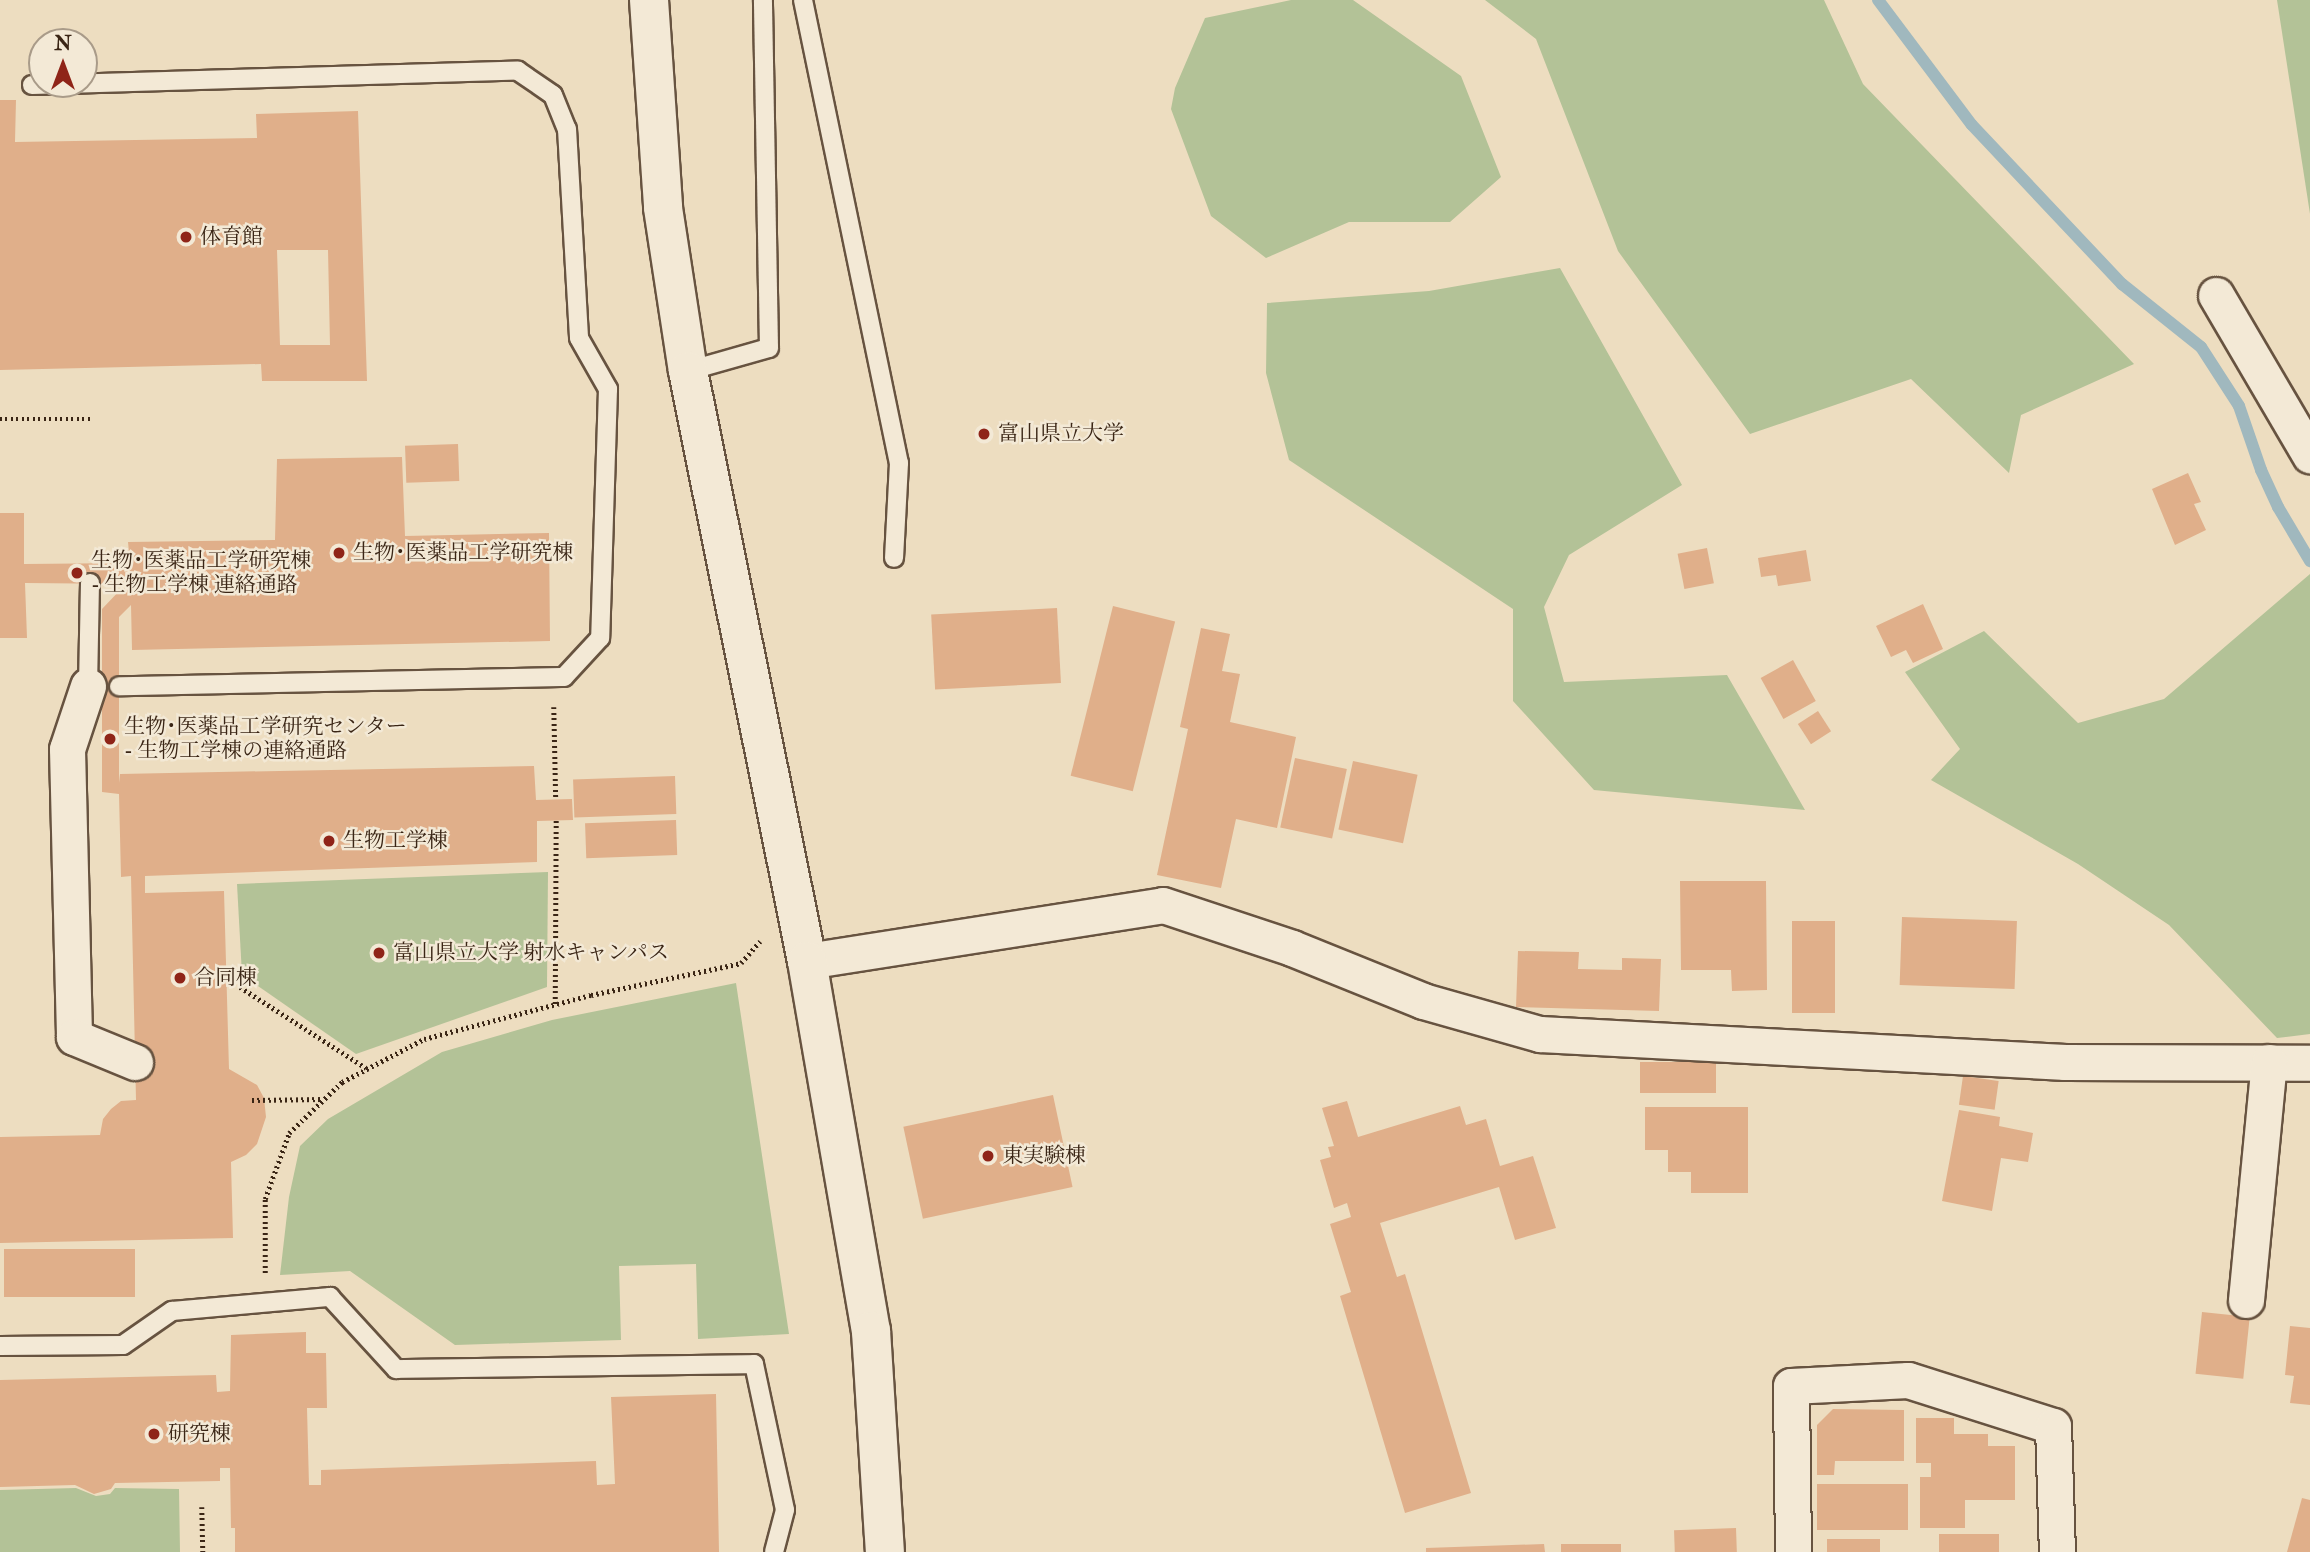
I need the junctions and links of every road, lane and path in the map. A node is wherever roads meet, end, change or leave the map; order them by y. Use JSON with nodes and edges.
{"nodes":[{"id":1,"x":649,"y":0,"type":"edge"},
{"id":2,"x":763,"y":0,"type":"edge"},
{"id":3,"x":803,"y":0,"type":"edge"},
{"id":4,"x":98,"y":83,"type":"edge"},
{"id":5,"x":2216,"y":295,"type":"dead end"},
{"id":6,"x":688,"y":372,"type":"junction"},
{"id":7,"x":0,"y":419,"type":"edge"},
{"id":8,"x":92,"y":419,"type":"dead end"},
{"id":9,"x":2310,"y":455,"type":"edge"},
{"id":10,"x":894,"y":558,"type":"dead end"},
{"id":11,"x":90,"y":583,"type":"dead end"},
{"id":12,"x":103,"y":687,"type":"junction"},
{"id":13,"x":554,"y":725,"type":"dead end"},
{"id":14,"x":556,"y":799,"type":"dead end"},
{"id":15,"x":556,"y":820,"type":"dead end"},
{"id":16,"x":766,"y":934,"type":"dead end"},
{"id":17,"x":807,"y":961,"type":"junction"},
{"id":18,"x":240,"y":987,"type":"dead end"},
{"id":19,"x":555,"y":1004,"type":"junction"},
{"id":20,"x":135,"y":1062,"type":"dead end"},
{"id":21,"x":2269,"y":1062,"type":"junction"},
{"id":22,"x":2310,"y":1062,"type":"edge"},
{"id":23,"x":367,"y":1069,"type":"junction"},
{"id":24,"x":324,"y":1099,"type":"junction"},
{"id":25,"x":252,"y":1100,"type":"dead end"},
{"id":26,"x":2246,"y":1300,"type":"dead end"},
{"id":27,"x":265,"y":1302,"type":"junction"},
{"id":28,"x":0,"y":1346,"type":"edge"},
{"id":29,"x":202,"y":1507,"type":"dead end"},
{"id":30,"x":203,"y":1552,"type":"edge"},
{"id":31,"x":774,"y":1552,"type":"edge"},
{"id":32,"x":885,"y":1552,"type":"edge"},
{"id":33,"x":1793,"y":1552,"type":"edge"},
{"id":34,"x":2057,"y":1552,"type":"edge"}],
"edges":[{"from":1,"to":6,"type":"street"},
{"from":2,"to":6,"type":"lane"},
{"from":3,"to":10,"type":"lane"},
{"from":4,"to":12,"type":"lane"},
{"from":5,"to":9,"type":"street"},
{"from":6,"to":17,"type":"street"},
{"from":7,"to":8,"type":"path"},
{"from":11,"to":12,"type":"lane"},
{"from":12,"to":20,"type":"street"},
{"from":13,"to":14,"type":"path"},
{"from":15,"to":19,"type":"path"},
{"from":16,"to":19,"type":"path"},
{"from":17,"to":21,"type":"street"},
{"from":17,"to":32,"type":"street"},
{"from":18,"to":23,"type":"path"},
{"from":19,"to":23,"type":"path"},
{"from":21,"to":22,"type":"street"},
{"from":21,"to":26,"type":"street"},
{"from":23,"to":24,"type":"path"},
{"from":24,"to":25,"type":"path"},
{"from":24,"to":27,"type":"path"},
{"from":27,"to":28,"type":"lane"},
{"from":27,"to":31,"type":"lane"},
{"from":29,"to":30,"type":"path"},
{"from":33,"to":34,"type":"street"}]}
